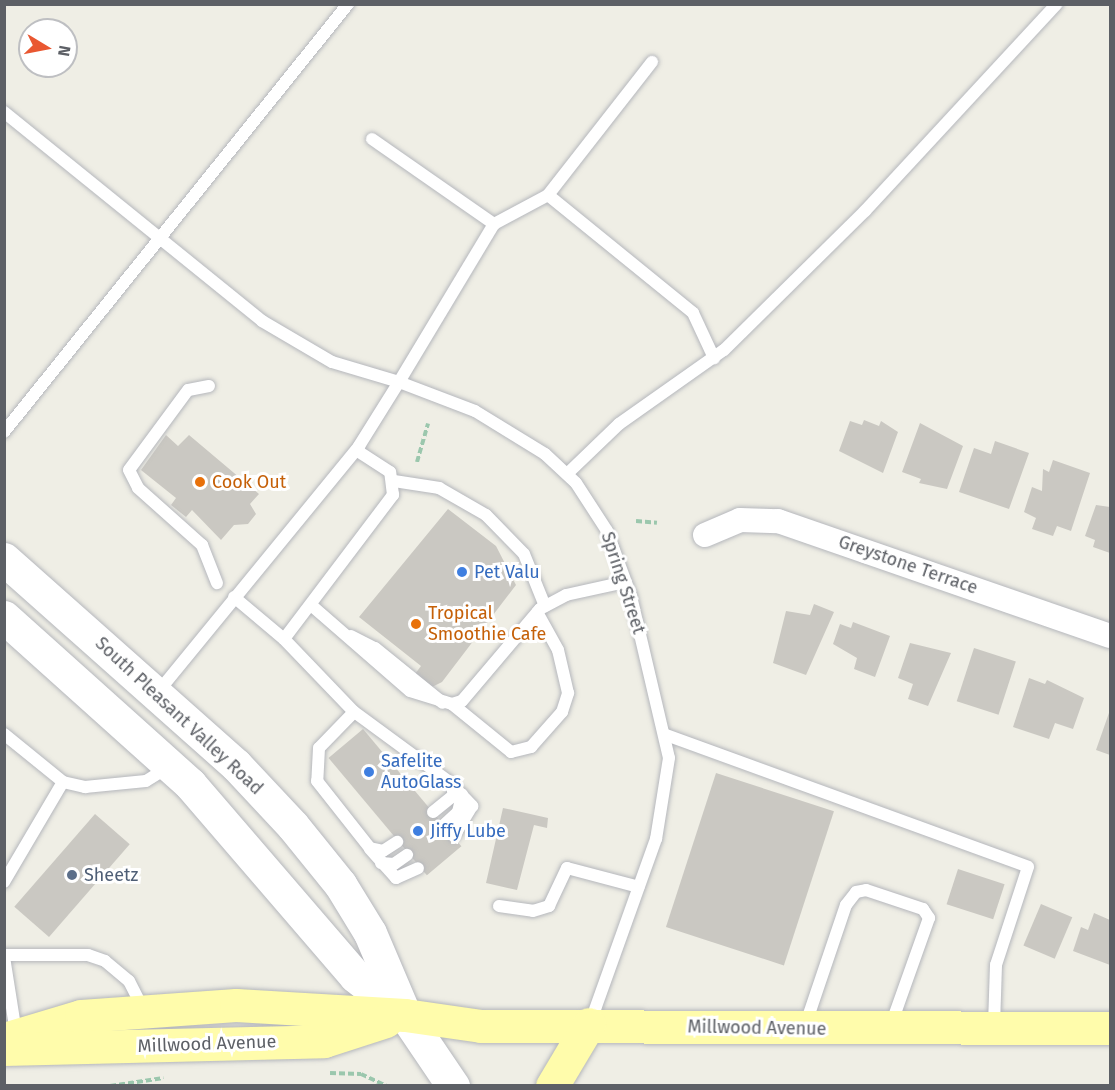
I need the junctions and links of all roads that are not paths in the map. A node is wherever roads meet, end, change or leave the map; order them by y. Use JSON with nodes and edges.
{"nodes":[{"id":1,"x":348,"y":4,"type":"edge"},
{"id":2,"x":1057,"y":4,"type":"edge"},
{"id":3,"x":652,"y":62,"type":"dead end"},
{"id":4,"x":4,"y":112,"type":"edge"},
{"id":5,"x":372,"y":139,"type":"dead end"},
{"id":6,"x":548,"y":195,"type":"junction"},
{"id":7,"x":494,"y":224,"type":"junction"},
{"id":8,"x":161,"y":237,"type":"junction"},
{"id":9,"x":714,"y":358,"type":"junction"},
{"id":10,"x":399,"y":382,"type":"junction"},
{"id":11,"x":209,"y":386,"type":"dead end"},
{"id":12,"x":4,"y":432,"type":"edge"},
{"id":13,"x":356,"y":450,"type":"junction"},
{"id":14,"x":567,"y":474,"type":"junction"},
{"id":15,"x":394,"y":481,"type":"junction"},
{"id":16,"x":705,"y":535,"type":"dead end"},
{"id":17,"x":4,"y":559,"type":"edge"},
{"id":18,"x":625,"y":582,"type":"junction"},
{"id":19,"x":217,"y":583,"type":"dead end"},
{"id":20,"x":234,"y":597,"type":"junction"},
{"id":21,"x":311,"y":605,"type":"junction"},
{"id":22,"x":541,"y":609,"type":"junction"},
{"id":23,"x":4,"y":617,"type":"edge"},
{"id":24,"x":1110,"y":636,"type":"edge"},
{"id":25,"x":284,"y":639,"type":"junction"},
{"id":26,"x":158,"y":693,"type":"junction"},
{"id":27,"x":448,"y":704,"type":"junction"},
{"id":28,"x":358,"y":715,"type":"junction"},
{"id":29,"x":4,"y":734,"type":"edge"},
{"id":30,"x":666,"y":735,"type":"junction"},
{"id":31,"x":171,"y":766,"type":"junction"},
{"id":32,"x":63,"y":782,"type":"junction"},
{"id":33,"x":457,"y":790,"type":"junction"},
{"id":34,"x":433,"y":812,"type":"dead end"},
{"id":35,"x":444,"y":825,"type":"dead end"},
{"id":36,"x":454,"y":837,"type":"dead end"},
{"id":37,"x":364,"y":842,"type":"junction"},
{"id":38,"x":397,"y":842,"type":"dead end"},
{"id":39,"x":407,"y":855,"type":"dead end"},
{"id":40,"x":381,"y":863,"type":"junction"},
{"id":41,"x":417,"y":868,"type":"dead end"},
{"id":42,"x":4,"y":882,"type":"edge"},
{"id":43,"x":639,"y":887,"type":"junction"},
{"id":44,"x":499,"y":906,"type":"dead end"},
{"id":45,"x":4,"y":956,"type":"edge"},
{"id":46,"x":143,"y":1010,"type":"junction"},
{"id":47,"x":405,"y":1015,"type":"junction"},
{"id":48,"x":589,"y":1024,"type":"junction"},
{"id":49,"x":994,"y":1028,"type":"junction"},
{"id":50,"x":1110,"y":1028,"type":"edge"},
{"id":51,"x":804,"y":1029,"type":"junction"},
{"id":52,"x":890,"y":1029,"type":"junction"},
{"id":53,"x":11,"y":1043,"type":"edge"},
{"id":54,"x":453,"y":1086,"type":"edge"},
{"id":55,"x":552,"y":1086,"type":"edge"}],
"edges":[{"from":1,"to":8,"type":"lane"},
{"from":2,"to":9,"type":"lane"},
{"from":3,"to":6,"type":"lane"},
{"from":4,"to":8,"type":"lane","name":"Spring Street"},
{"from":5,"to":7,"type":"lane"},
{"from":6,"to":7,"type":"lane"},
{"from":6,"to":9,"type":"lane"},
{"from":7,"to":10,"type":"lane"},
{"from":8,"to":10,"type":"lane","name":"Spring Street"},
{"from":8,"to":12,"type":"lane"},
{"from":9,"to":14,"type":"lane"},
{"from":10,"to":13,"type":"lane"},
{"from":10,"to":14,"type":"lane","name":"Spring Street"},
{"from":11,"to":19,"type":"lane"},
{"from":13,"to":15,"type":"lane"},
{"from":13,"to":20,"type":"lane"},
{"from":14,"to":18,"type":"lane","name":"Spring Street"},
{"from":15,"to":21,"type":"lane"},
{"from":15,"to":22,"type":"lane"},
{"from":16,"to":24,"type":"street","name":"Greystone Terrace"},
{"from":17,"to":26,"type":"main road","name":"South Pleasant Valley Road"},
{"from":18,"to":22,"type":"lane"},
{"from":18,"to":30,"type":"lane","name":"Spring Street"},
{"from":20,"to":25,"type":"lane"},
{"from":20,"to":26,"type":"lane"},
{"from":21,"to":25,"type":"lane"},
{"from":21,"to":27,"type":"lane"},
{"from":22,"to":27,"type":"lane"},
{"from":22,"to":27,"type":"lane"},
{"from":23,"to":31,"type":"main road","name":"South Pleasant Valley Road"},
{"from":25,"to":28,"type":"lane"},
{"from":26,"to":47,"type":"main road","name":"South Pleasant Valley Road"},
{"from":28,"to":33,"type":"lane"},
{"from":28,"to":37,"type":"lane"},
{"from":29,"to":32,"type":"lane"},
{"from":30,"to":43,"type":"lane","name":"Spring Street"},
{"from":30,"to":49,"type":"lane"},
{"from":31,"to":32,"type":"lane"},
{"from":31,"to":47,"type":"main road","name":"South Pleasant Valley Road"},
{"from":32,"to":42,"type":"lane"},
{"from":33,"to":34,"type":"lane"},
{"from":33,"to":35,"type":"lane"},
{"from":33,"to":36,"type":"lane"},
{"from":37,"to":38,"type":"lane"},
{"from":37,"to":40,"type":"lane"},
{"from":39,"to":40,"type":"lane"},
{"from":40,"to":41,"type":"lane"},
{"from":43,"to":44,"type":"lane"},
{"from":43,"to":48,"type":"lane","name":"Spring Street"},
{"from":45,"to":46,"type":"lane"},
{"from":45,"to":53,"type":"lane"},
{"from":46,"to":47,"type":"main road","name":"Millwood Avenue"},
{"from":46,"to":53,"type":"main road","name":"Millwood Avenue"},
{"from":47,"to":48,"type":"main road","name":"Millwood Avenue"},
{"from":47,"to":53,"type":"main road","name":"Millwood Avenue"},
{"from":47,"to":54,"type":"main road","name":"South Pleasant Valley Road"},
{"from":48,"to":51,"type":"main road","name":"Millwood Avenue"},
{"from":48,"to":55,"type":"main road"},
{"from":49,"to":50,"type":"main road","name":"Millwood Avenue"},
{"from":49,"to":52,"type":"main road","name":"Millwood Avenue"},
{"from":51,"to":52,"type":"main road","name":"Millwood Avenue"},
{"from":51,"to":52,"type":"lane"}]}
